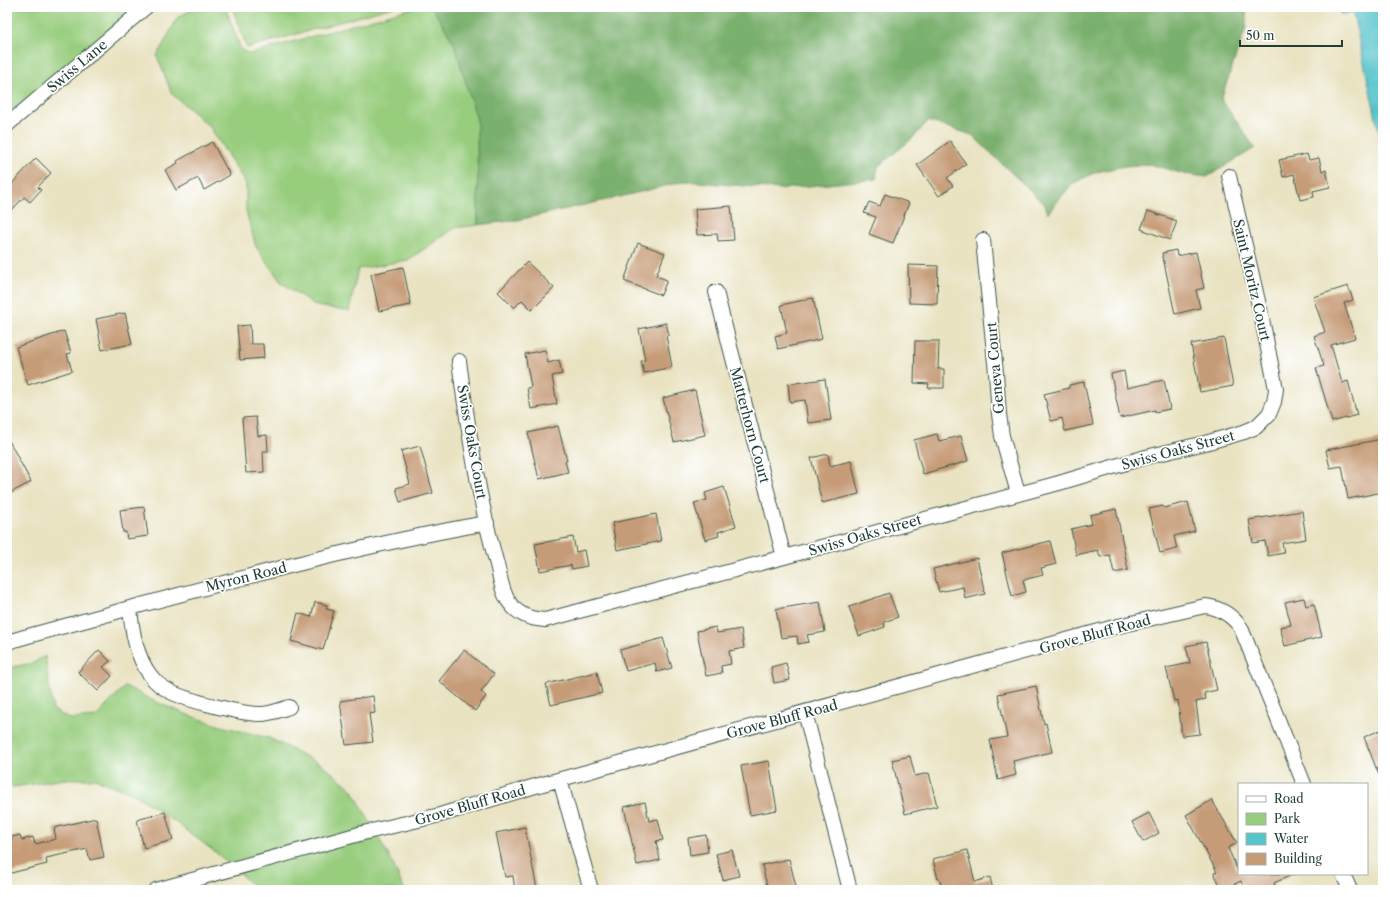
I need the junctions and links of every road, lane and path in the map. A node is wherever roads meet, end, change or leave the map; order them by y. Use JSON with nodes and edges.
{"nodes":[{"id":1,"x":146,"y":7,"type":"edge"},
{"id":2,"x":7,"y":125,"type":"edge"},
{"id":3,"x":1229,"y":176,"type":"dead end"},
{"id":4,"x":983,"y":240,"type":"dead end"},
{"id":5,"x":716,"y":292,"type":"dead end"},
{"id":6,"x":459,"y":361,"type":"dead end"},
{"id":7,"x":1275,"y":383,"type":"joint"},
{"id":8,"x":1018,"y":493,"type":"junction"},
{"id":9,"x":487,"y":523,"type":"junction"},
{"id":10,"x":784,"y":557,"type":"junction"},
{"id":11,"x":130,"y":608,"type":"junction"},
{"id":12,"x":7,"y":642,"type":"edge"},
{"id":13,"x":290,"y":707,"type":"dead end"},
{"id":14,"x":805,"y":712,"type":"junction"},
{"id":15,"x":560,"y":780,"type":"junction"},
{"id":16,"x":1304,"y":783,"type":"edge"},
{"id":17,"x":1343,"y":875,"type":"edge"},
{"id":18,"x":156,"y":890,"type":"edge"},
{"id":19,"x":591,"y":890,"type":"edge"},
{"id":20,"x":850,"y":890,"type":"edge"},
{"id":21,"x":1350,"y":890,"type":"edge"}],
"edges":[{"from":1,"to":2,"type":"street","name":"Swiss Lane"},
{"from":3,"to":7,"type":"street","name":"Saint Moritz Court"},
{"from":4,"to":8,"type":"street","name":"Geneva Court"},
{"from":5,"to":10,"type":"street","name":"Matterhorn Court"},
{"from":6,"to":9,"type":"street","name":"Swiss Oaks Court"},
{"from":7,"to":8,"type":"street","name":"Swiss Oaks Street"},
{"from":8,"to":10,"type":"street","name":"Swiss Oaks Street"},
{"from":9,"to":10,"type":"street","name":"Swiss Oaks Street"},
{"from":9,"to":11,"type":"street","name":"Myron Road"},
{"from":11,"to":12,"type":"street","name":"Myron Road"},
{"from":11,"to":13,"type":"street"},
{"from":14,"to":15,"type":"street","name":"Grove Bluff Road"},
{"from":14,"to":16,"type":"street","name":"Grove Bluff Road"},
{"from":14,"to":20,"type":"street"},
{"from":15,"to":18,"type":"street","name":"Grove Bluff Road"},
{"from":15,"to":19,"type":"street"},
{"from":17,"to":21,"type":"street"}]}
